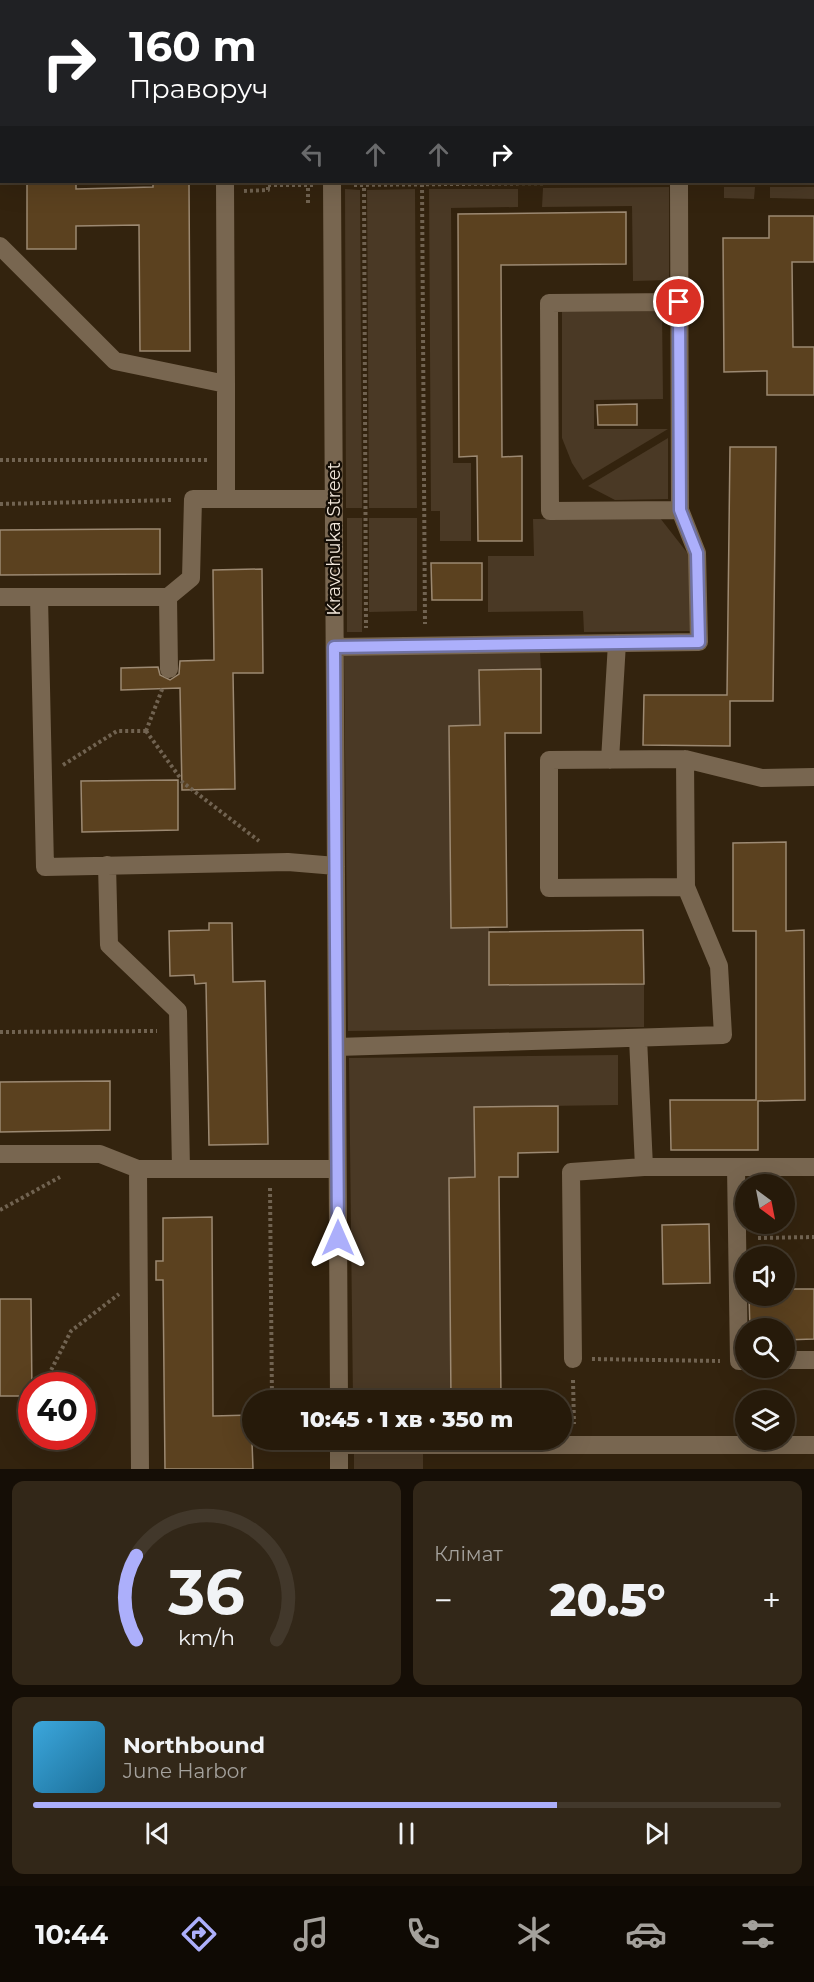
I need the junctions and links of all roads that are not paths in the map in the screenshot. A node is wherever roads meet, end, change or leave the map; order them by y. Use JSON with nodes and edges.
{"nodes":[{"id":1,"x":332,"y":183,"type":"edge"},
{"id":2,"x":679,"y":183,"type":"edge"},
{"id":3,"x":225,"y":186,"type":"edge"},
{"id":4,"x":0,"y":246,"type":"edge"},
{"id":5,"x":679,"y":302,"type":"junction"},
{"id":6,"x":226,"y":384,"type":"junction"},
{"id":7,"x":226,"y":499,"type":"junction"},
{"id":8,"x":333,"y":499,"type":"junction"},
{"id":9,"x":680,"y":510,"type":"junction"},
{"id":10,"x":0,"y":597,"type":"edge"},
{"id":11,"x":39,"y":597,"type":"junction"},
{"id":12,"x":168,"y":597,"type":"junction"},
{"id":13,"x":617,"y":643,"type":"junction"},
{"id":14,"x":334,"y":647,"type":"junction"},
{"id":15,"x":169,"y":669,"type":"road end"},
{"id":16,"x":685,"y":759,"type":"junction"},
{"id":17,"x":610,"y":760,"type":"junction"},
{"id":18,"x":814,"y":777,"type":"edge"},
{"id":19,"x":107,"y":865,"type":"junction"},
{"id":20,"x":336,"y":866,"type":"junction"},
{"id":21,"x":686,"y":887,"type":"junction"},
{"id":22,"x":638,"y":1038,"type":"junction"},
{"id":23,"x":337,"y":1047,"type":"junction"},
{"id":24,"x":0,"y":1154,"type":"edge"},
{"id":25,"x":644,"y":1167,"type":"junction"},
{"id":26,"x":736,"y":1167,"type":"junction"},
{"id":27,"x":814,"y":1167,"type":"edge"},
{"id":28,"x":138,"y":1169,"type":"junction"},
{"id":29,"x":181,"y":1169,"type":"junction"},
{"id":30,"x":337,"y":1169,"type":"junction"},
{"id":31,"x":740,"y":1318,"type":"edge"},
{"id":32,"x":573,"y":1359,"type":"road end"},
{"id":33,"x":795,"y":1360,"type":"edge"},
{"id":34,"x":814,"y":1360,"type":"edge"},
{"id":35,"x":339,"y":1390,"type":"edge"},
{"id":36,"x":572,"y":1444,"type":"edge"},
{"id":37,"x":814,"y":1445,"type":"edge"},
{"id":38,"x":339,"y":1450,"type":"edge"},
{"id":39,"x":140,"y":1469,"type":"edge"},
{"id":40,"x":339,"y":1469,"type":"edge"}],
"edges":[{"from":1,"to":8,"type":"street","name":"Kravchuka Street"},
{"from":2,"to":5,"type":"street"},
{"from":3,"to":6,"type":"street"},
{"from":4,"to":6,"type":"street"},
{"from":5,"to":9,"type":"street"},
{"from":5,"to":9,"type":"street"},
{"from":6,"to":7,"type":"street"},
{"from":7,"to":8,"type":"street"},
{"from":7,"to":12,"type":"street"},
{"from":8,"to":14,"type":"street","name":"Kravchuka Street"},
{"from":9,"to":13,"type":"street"},
{"from":10,"to":11,"type":"street"},
{"from":11,"to":12,"type":"street"},
{"from":11,"to":19,"type":"street"},
{"from":12,"to":15,"type":"street"},
{"from":13,"to":14,"type":"street"},
{"from":13,"to":17,"type":"street"},
{"from":14,"to":20,"type":"street","name":"Kravchuka Street"},
{"from":16,"to":17,"type":"street"},
{"from":16,"to":18,"type":"street"},
{"from":16,"to":21,"type":"street"},
{"from":17,"to":21,"type":"street"},
{"from":19,"to":20,"type":"street"},
{"from":19,"to":29,"type":"street"},
{"from":20,"to":23,"type":"street","name":"Kravchuka Street"},
{"from":21,"to":22,"type":"street"},
{"from":22,"to":23,"type":"street"},
{"from":22,"to":25,"type":"street"},
{"from":23,"to":30,"type":"street","name":"Kravchuka Street"},
{"from":24,"to":28,"type":"street"},
{"from":25,"to":26,"type":"street"},
{"from":25,"to":32,"type":"street"},
{"from":26,"to":27,"type":"street"},
{"from":26,"to":31,"type":"street"},
{"from":28,"to":29,"type":"street"},
{"from":28,"to":39,"type":"street"},
{"from":29,"to":30,"type":"street"},
{"from":30,"to":35,"type":"street","name":"Kravchuka Street"},
{"from":33,"to":34,"type":"street"},
{"from":36,"to":37,"type":"street"},
{"from":38,"to":40,"type":"street"}]}
